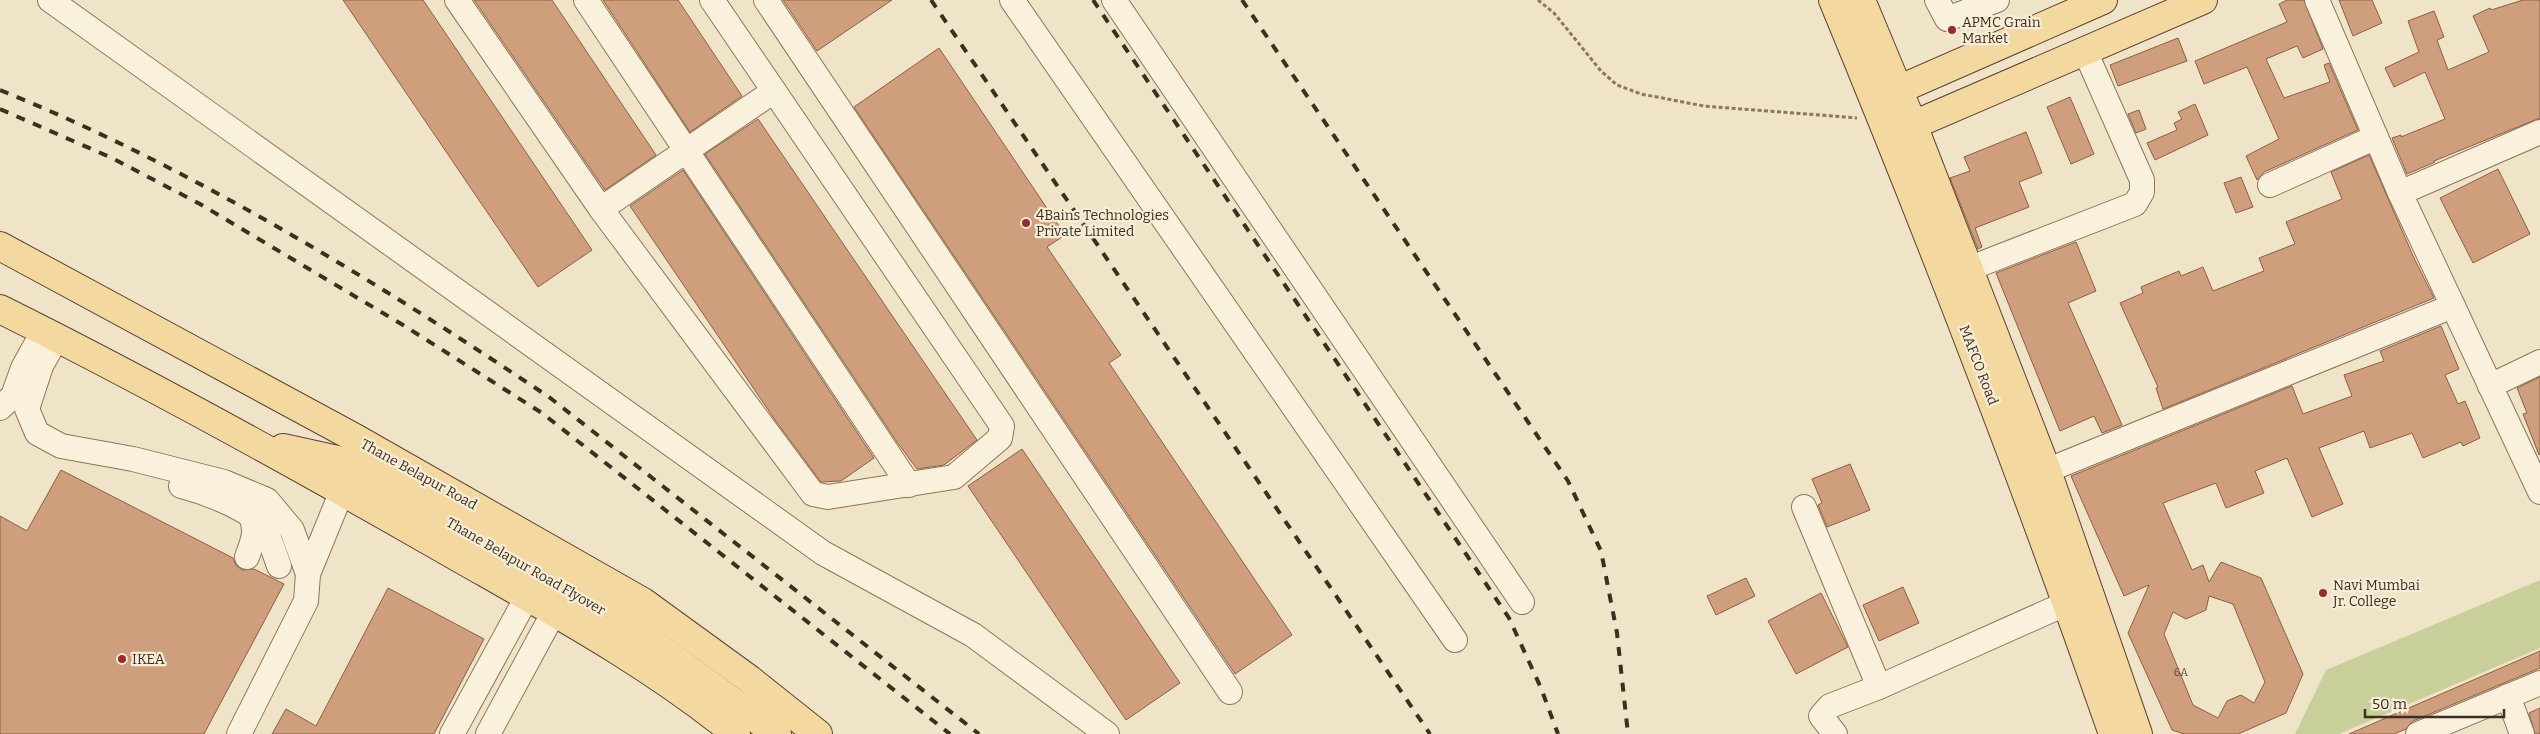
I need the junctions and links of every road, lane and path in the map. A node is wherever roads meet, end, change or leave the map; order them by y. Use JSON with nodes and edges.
{"nodes":[{"id":1,"x":50,"y":0,"type":"edge"},
{"id":2,"x":457,"y":0,"type":"edge"},
{"id":3,"x":586,"y":0,"type":"edge"},
{"id":4,"x":712,"y":0,"type":"edge"},
{"id":5,"x":766,"y":0,"type":"edge"},
{"id":6,"x":1012,"y":0,"type":"edge"},
{"id":7,"x":1114,"y":0,"type":"edge"},
{"id":8,"x":1538,"y":0,"type":"edge"},
{"id":9,"x":1834,"y":0,"type":"edge"},
{"id":10,"x":1861,"y":0,"type":"edge"},
{"id":11,"x":1937,"y":0,"type":"edge"},
{"id":12,"x":1997,"y":0,"type":"edge"},
{"id":13,"x":2102,"y":0,"type":"edge"},
{"id":14,"x":2203,"y":0,"type":"edge"},
{"id":15,"x":2317,"y":0,"type":"edge"},
{"id":16,"x":2085,"y":51,"type":"junction"},
{"id":17,"x":774,"y":91,"type":"junction"},
{"id":18,"x":1892,"y":115,"type":"junction"},
{"id":19,"x":2540,"y":132,"type":"edge"},
{"id":20,"x":2376,"y":137,"type":"junction"},
{"id":21,"x":686,"y":151,"type":"junction"},
{"id":22,"x":2270,"y":185,"type":"dead end"},
{"id":23,"x":2400,"y":193,"type":"junction"},
{"id":24,"x":601,"y":210,"type":"junction"},
{"id":25,"x":0,"y":246,"type":"edge"},
{"id":26,"x":1968,"y":269,"type":"junction"},
{"id":27,"x":2453,"y":306,"type":"junction"},
{"id":28,"x":0,"y":309,"type":"edge"},
{"id":29,"x":51,"y":334,"type":"junction"},
{"id":30,"x":2540,"y":362,"type":"edge"},
{"id":31,"x":2490,"y":386,"type":"junction"},
{"id":32,"x":6,"y":402,"type":"edge"},
{"id":33,"x":254,"y":442,"type":"junction"},
{"id":34,"x":2035,"y":476,"type":"junction"},
{"id":35,"x":909,"y":485,"type":"junction"},
{"id":36,"x":342,"y":491,"type":"junction"},
{"id":37,"x":2540,"y":492,"type":"edge"},
{"id":38,"x":1804,"y":507,"type":"dead end"},
{"id":39,"x":252,"y":516,"type":"junction"},
{"id":40,"x":247,"y":557,"type":"dead end"},
{"id":41,"x":279,"y":566,"type":"dead end"},
{"id":42,"x":308,"y":574,"type":"junction"},
{"id":43,"x":527,"y":597,"type":"junction"},
{"id":44,"x":2078,"y":598,"type":"junction"},
{"id":45,"x":1522,"y":602,"type":"dead end"},
{"id":46,"x":554,"y":612,"type":"junction"},
{"id":47,"x":1455,"y":640,"type":"dead end"},
{"id":48,"x":2540,"y":683,"type":"edge"},
{"id":49,"x":1879,"y":687,"type":"junction"},
{"id":50,"x":1230,"y":692,"type":"dead end"},
{"id":51,"x":2508,"y":696,"type":"junction"},
{"id":52,"x":722,"y":730,"type":"edge"},
{"id":53,"x":239,"y":734,"type":"edge"},
{"id":54,"x":452,"y":734,"type":"edge"},
{"id":55,"x":488,"y":734,"type":"edge"},
{"id":56,"x":777,"y":734,"type":"edge"},
{"id":57,"x":818,"y":734,"type":"edge"},
{"id":58,"x":1107,"y":734,"type":"edge"},
{"id":59,"x":1835,"y":734,"type":"edge"},
{"id":60,"x":2113,"y":734,"type":"edge"},
{"id":61,"x":2138,"y":734,"type":"edge"},
{"id":62,"x":2418,"y":734,"type":"edge"},
{"id":63,"x":2522,"y":734,"type":"edge"}],
"edges":[{"from":1,"to":58,"type":"street"},
{"from":2,"to":24,"type":"street"},
{"from":3,"to":21,"type":"street"},
{"from":4,"to":17,"type":"street"},
{"from":5,"to":50,"type":"street"},
{"from":6,"to":47,"type":"street"},
{"from":7,"to":45,"type":"street"},
{"from":8,"to":18,"type":"path"},
{"from":9,"to":18,"type":"main road","name":"MAFCO Road"},
{"from":10,"to":18,"type":"main road","name":"MAFCO Road"},
{"from":11,"to":12,"type":"street"},
{"from":13,"to":18,"type":"main road"},
{"from":14,"to":16,"type":"main road"},
{"from":15,"to":20,"type":"street"},
{"from":16,"to":18,"type":"main road"},
{"from":16,"to":26,"type":"street"},
{"from":17,"to":21,"type":"street"},
{"from":17,"to":35,"type":"street"},
{"from":18,"to":26,"type":"main road","name":"MAFCO Road"},
{"from":18,"to":34,"type":"main road","name":"MAFCO Road"},
{"from":19,"to":23,"type":"street"},
{"from":20,"to":22,"type":"street"},
{"from":20,"to":23,"type":"street"},
{"from":21,"to":24,"type":"street"},
{"from":21,"to":35,"type":"street"},
{"from":23,"to":27,"type":"street"},
{"from":24,"to":35,"type":"street"},
{"from":25,"to":57,"type":"main road","name":"Thane Belapur Road"},
{"from":26,"to":34,"type":"main road","name":"MAFCO Road"},
{"from":27,"to":31,"type":"street"},
{"from":27,"to":34,"type":"street"},
{"from":28,"to":29,"type":"main road"},
{"from":29,"to":32,"type":"street"},
{"from":29,"to":33,"type":"main road"},
{"from":29,"to":42,"type":"street"},
{"from":30,"to":31,"type":"street"},
{"from":31,"to":37,"type":"street"},
{"from":32,"to":39,"type":"street"},
{"from":33,"to":36,"type":"main road"},
{"from":33,"to":56,"type":"main road","name":"Thane Belapur Road Flyover"},
{"from":34,"to":44,"type":"main road","name":"MAFCO Road"},
{"from":36,"to":42,"type":"street"},
{"from":36,"to":43,"type":"main road"},
{"from":38,"to":49,"type":"street"},
{"from":39,"to":40,"type":"street"},
{"from":39,"to":41,"type":"street"},
{"from":42,"to":53,"type":"street"},
{"from":43,"to":46,"type":"main road"},
{"from":43,"to":54,"type":"street"},
{"from":44,"to":49,"type":"street"},
{"from":44,"to":60,"type":"main road","name":"MAFCO Road"},
{"from":44,"to":61,"type":"main road","name":"MAFCO Road"},
{"from":46,"to":52,"type":"main road"},
{"from":46,"to":55,"type":"street"},
{"from":48,"to":51,"type":"street"},
{"from":49,"to":59,"type":"street"},
{"from":51,"to":62,"type":"street"},
{"from":51,"to":63,"type":"street"}]}
